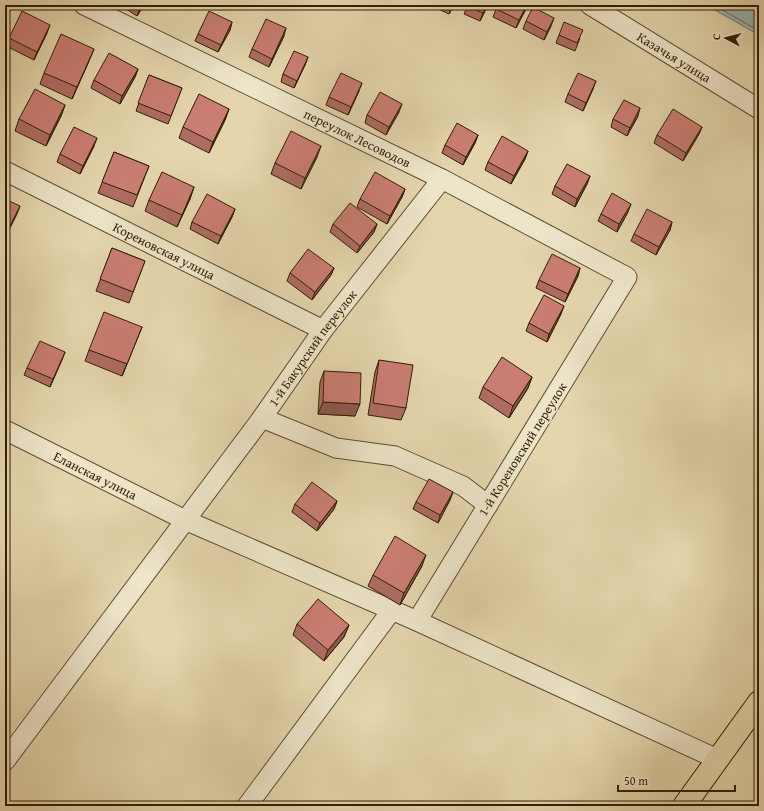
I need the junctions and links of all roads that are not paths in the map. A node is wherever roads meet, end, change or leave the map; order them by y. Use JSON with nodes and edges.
{"nodes":[{"id":1,"x":84,"y":5,"type":"edge"},
{"id":2,"x":590,"y":5,"type":"edge"},
{"id":3,"x":759,"y":109,"type":"edge"},
{"id":4,"x":5,"y":171,"type":"edge"},
{"id":5,"x":442,"y":179,"type":"junction"},
{"id":6,"x":627,"y":277,"type":"joint"},
{"id":7,"x":324,"y":330,"type":"junction"},
{"id":8,"x":262,"y":418,"type":"junction"},
{"id":9,"x":5,"y":430,"type":"edge"},
{"id":10,"x":488,"y":505,"type":"junction"},
{"id":11,"x":185,"y":520,"type":"junction"},
{"id":12,"x":392,"y":610,"type":"junction"},
{"id":13,"x":417,"y":621,"type":"junction"},
{"id":14,"x":759,"y":702,"type":"edge"},
{"id":15,"x":717,"y":759,"type":"junction"},
{"id":16,"x":5,"y":761,"type":"edge"},
{"id":17,"x":247,"y":806,"type":"edge"},
{"id":18,"x":684,"y":806,"type":"edge"}],
"edges":[{"from":1,"to":5,"type":"street","name":"переулок Лесоводов"},
{"from":2,"to":3,"type":"street","name":"Казачья улица"},
{"from":4,"to":7,"type":"street","name":"Кореновская улица"},
{"from":5,"to":6,"type":"street","name":"переулок Лесоводов"},
{"from":5,"to":7,"type":"street","name":"1-й Бакурский переулок"},
{"from":6,"to":10,"type":"street","name":"1-й Кореновский переулок"},
{"from":7,"to":8,"type":"street","name":"1-й Бакурский переулок"},
{"from":8,"to":10,"type":"street"},
{"from":8,"to":11,"type":"street","name":"1-й Бакурский переулок"},
{"from":9,"to":11,"type":"street","name":"Еланская улица"},
{"from":10,"to":13,"type":"street","name":"1-й Кореновский переулок"},
{"from":11,"to":12,"type":"street","name":"Еланская улица"},
{"from":11,"to":16,"type":"street","name":"1-й Бакурский переулок"},
{"from":12,"to":13,"type":"street","name":"Еланская улица"},
{"from":12,"to":17,"type":"street"},
{"from":13,"to":15,"type":"street","name":"Еланская улица"},
{"from":14,"to":15,"type":"main road"},
{"from":15,"to":18,"type":"main road"}]}
